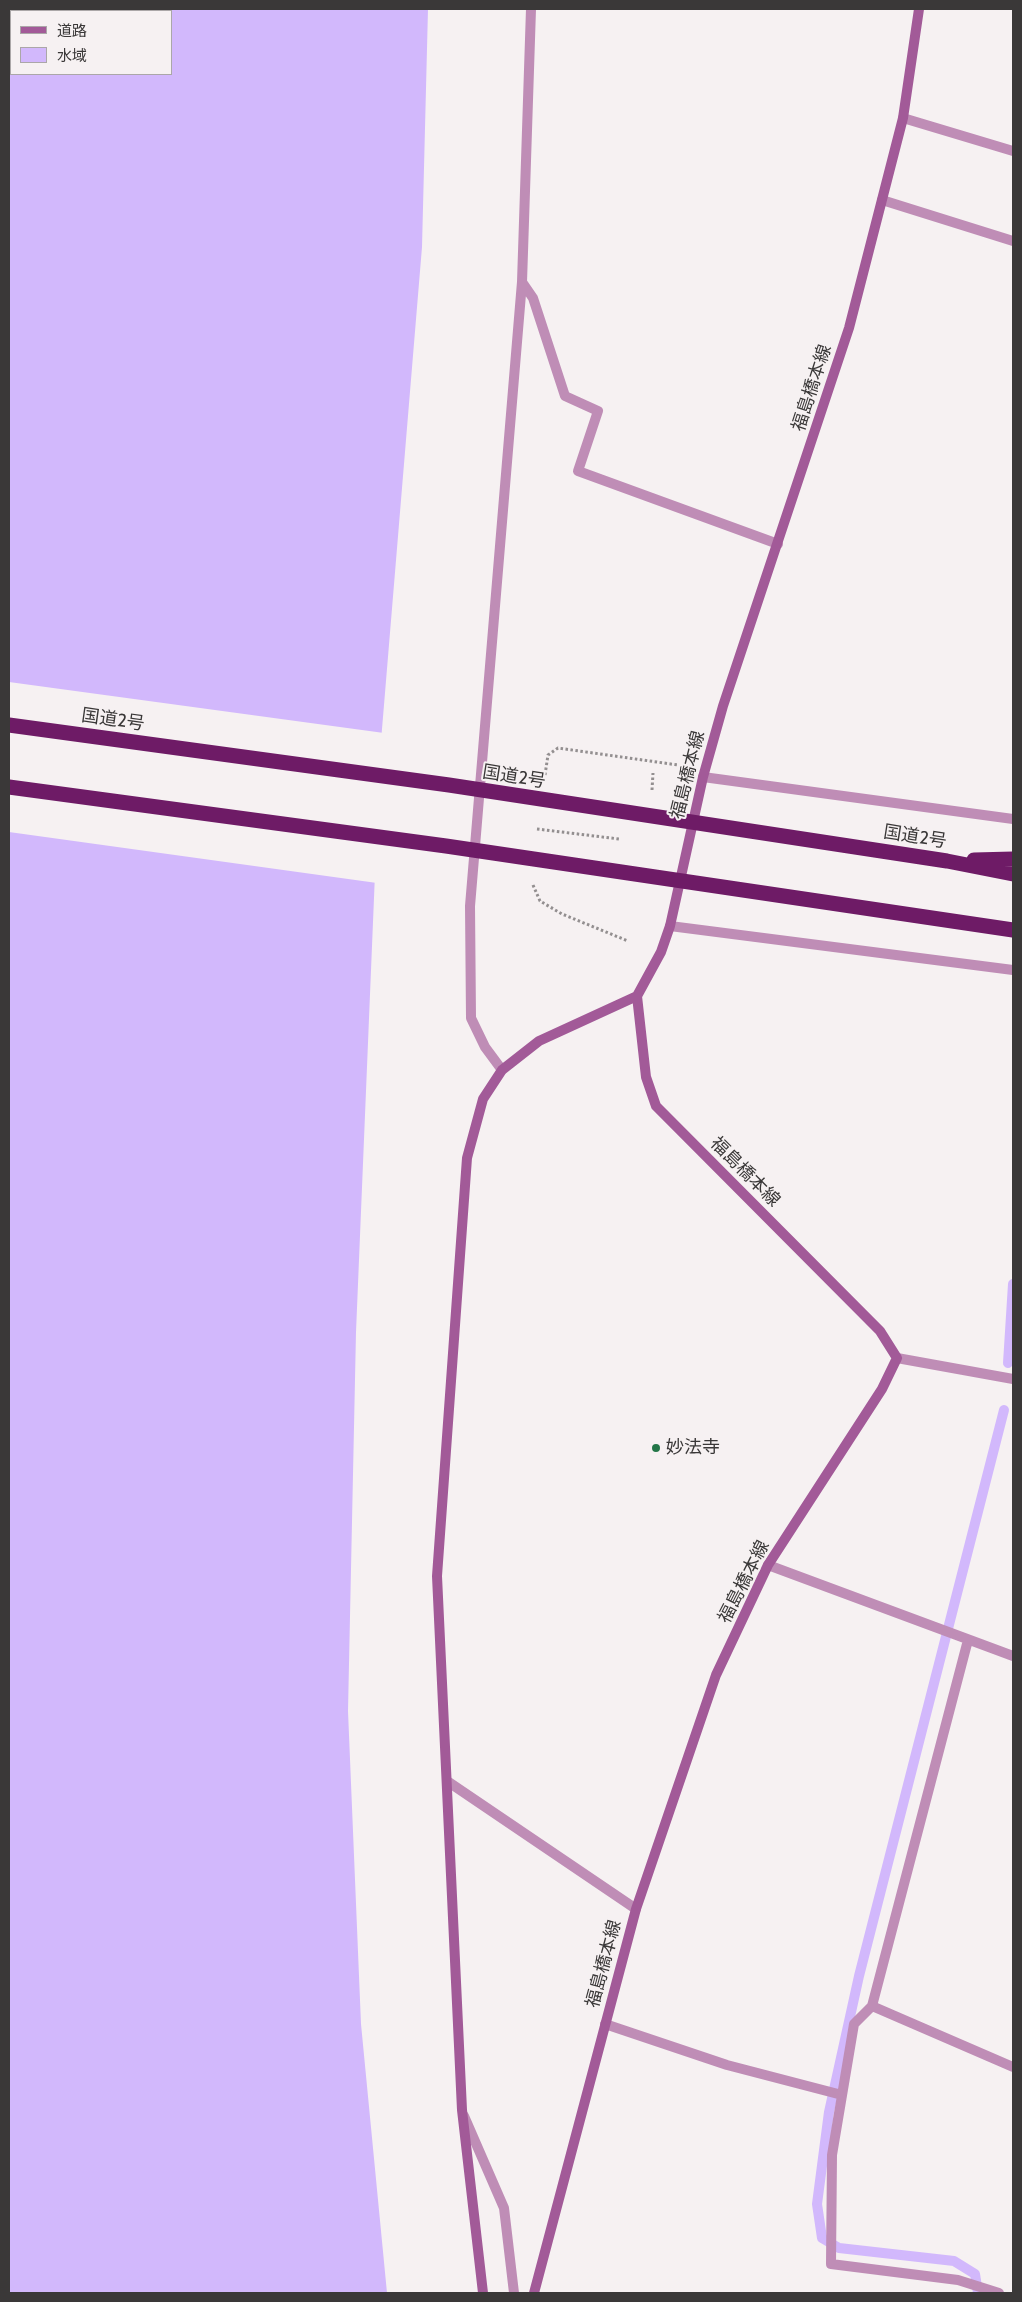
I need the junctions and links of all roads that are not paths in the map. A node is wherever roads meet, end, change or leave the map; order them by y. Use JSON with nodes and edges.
{"nodes":[{"id":1,"x":531,"y":9,"type":"edge"},
{"id":2,"x":919,"y":9,"type":"edge"},
{"id":3,"x":903,"y":118,"type":"junction"},
{"id":4,"x":1013,"y":151,"type":"edge"},
{"id":5,"x":882,"y":200,"type":"junction"},
{"id":6,"x":1013,"y":241,"type":"edge"},
{"id":7,"x":522,"y":282,"type":"junction"},
{"id":8,"x":778,"y":544,"type":"junction"},
{"id":9,"x":9,"y":725,"type":"edge"},
{"id":10,"x":703,"y":778,"type":"junction"},
{"id":11,"x":9,"y":787,"type":"edge"},
{"id":12,"x":1013,"y":819,"type":"edge"},
{"id":13,"x":1013,"y":859,"type":"edge"},
{"id":14,"x":947,"y":861,"type":"junction"},
{"id":15,"x":1013,"y":874,"type":"edge"},
{"id":16,"x":670,"y":926,"type":"junction"},
{"id":17,"x":1013,"y":930,"type":"edge"},
{"id":18,"x":1013,"y":970,"type":"edge"},
{"id":19,"x":637,"y":996,"type":"junction"},
{"id":20,"x":502,"y":1070,"type":"junction"},
{"id":21,"x":897,"y":1358,"type":"junction"},
{"id":22,"x":1013,"y":1379,"type":"edge"},
{"id":23,"x":768,"y":1565,"type":"junction"},
{"id":24,"x":968,"y":1640,"type":"junction"},
{"id":25,"x":1013,"y":1656,"type":"edge"},
{"id":26,"x":447,"y":1780,"type":"junction"},
{"id":27,"x":636,"y":1909,"type":"junction"},
{"id":28,"x":872,"y":2006,"type":"junction"},
{"id":29,"x":605,"y":2024,"type":"junction"},
{"id":30,"x":1013,"y":2067,"type":"edge"},
{"id":31,"x":835,"y":2093,"type":"junction"},
{"id":32,"x":462,"y":2110,"type":"junction"},
{"id":33,"x":484,"y":2293,"type":"edge"},
{"id":34,"x":514,"y":2293,"type":"edge"},
{"id":35,"x":534,"y":2293,"type":"edge"},
{"id":36,"x":999,"y":2293,"type":"edge"}],
"edges":[{"from":1,"to":7,"type":"street"},
{"from":2,"to":3,"type":"main road","name":"福島橋本線"},
{"from":3,"to":4,"type":"street"},
{"from":3,"to":5,"type":"main road","name":"福島橋本線"},
{"from":5,"to":6,"type":"street"},
{"from":5,"to":8,"type":"main road","name":"福島橋本線"},
{"from":7,"to":8,"type":"street"},
{"from":7,"to":20,"type":"street"},
{"from":8,"to":10,"type":"main road","name":"福島橋本線"},
{"from":9,"to":14,"type":"highway","name":"国道2号"},
{"from":10,"to":12,"type":"street"},
{"from":10,"to":16,"type":"main road","name":"福島橋本線"},
{"from":11,"to":17,"type":"highway"},
{"from":13,"to":14,"type":"highway"},
{"from":14,"to":15,"type":"highway","name":"国道2号"},
{"from":16,"to":18,"type":"street"},
{"from":16,"to":19,"type":"main road","name":"福島橋本線"},
{"from":19,"to":20,"type":"main road"},
{"from":19,"to":21,"type":"main road","name":"福島橋本線"},
{"from":20,"to":26,"type":"main road"},
{"from":21,"to":22,"type":"street"},
{"from":21,"to":23,"type":"main road","name":"福島橋本線"},
{"from":23,"to":24,"type":"street"},
{"from":23,"to":27,"type":"main road","name":"福島橋本線"},
{"from":24,"to":25,"type":"street"},
{"from":24,"to":28,"type":"street"},
{"from":26,"to":27,"type":"street"},
{"from":26,"to":32,"type":"main road"},
{"from":27,"to":29,"type":"main road","name":"福島橋本線"},
{"from":28,"to":30,"type":"street"},
{"from":28,"to":31,"type":"street"},
{"from":29,"to":31,"type":"street"},
{"from":29,"to":35,"type":"main road","name":"福島橋本線"},
{"from":31,"to":36,"type":"street"},
{"from":32,"to":33,"type":"main road"},
{"from":32,"to":34,"type":"street"}]}
